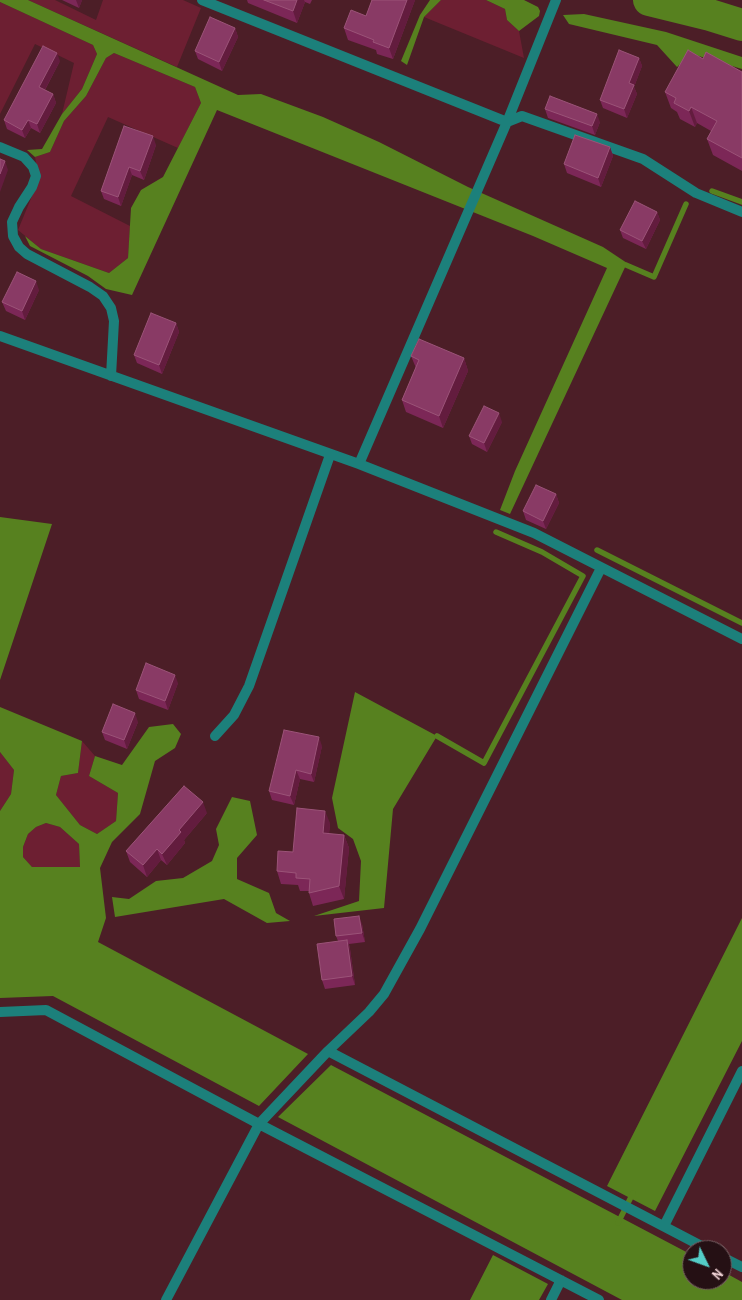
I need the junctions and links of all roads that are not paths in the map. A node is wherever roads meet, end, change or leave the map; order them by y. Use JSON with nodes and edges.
{"nodes":[{"id":1,"x":202,"y":0,"type":"edge"},
{"id":2,"x":556,"y":0,"type":"edge"},
{"id":3,"x":507,"y":122,"type":"junction"},
{"id":4,"x":0,"y":147,"type":"edge"},
{"id":5,"x":742,"y":212,"type":"edge"},
{"id":6,"x":0,"y":336,"type":"edge"},
{"id":7,"x":111,"y":376,"type":"junction"},
{"id":8,"x":330,"y":455,"type":"junction"},
{"id":9,"x":359,"y":464,"type":"junction"},
{"id":10,"x":601,"y":568,"type":"junction"},
{"id":11,"x":742,"y":639,"type":"edge"},
{"id":12,"x":215,"y":736,"type":"dead end"},
{"id":13,"x":0,"y":1012,"type":"edge"},
{"id":14,"x":328,"y":1052,"type":"junction"},
{"id":15,"x":742,"y":1071,"type":"edge"},
{"id":16,"x":259,"y":1124,"type":"junction"},
{"id":17,"x":664,"y":1226,"type":"junction"},
{"id":18,"x":690,"y":1240,"type":"edge"},
{"id":19,"x":561,"y":1280,"type":"junction"},
{"id":20,"x":166,"y":1300,"type":"edge"},
{"id":21,"x":551,"y":1300,"type":"edge"},
{"id":22,"x":599,"y":1300,"type":"edge"}],
"edges":[{"from":1,"to":3,"type":"street"},
{"from":2,"to":3,"type":"street"},
{"from":3,"to":5,"type":"street"},
{"from":3,"to":9,"type":"street"},
{"from":4,"to":7,"type":"street"},
{"from":6,"to":7,"type":"street"},
{"from":7,"to":8,"type":"street"},
{"from":8,"to":9,"type":"street"},
{"from":8,"to":12,"type":"street"},
{"from":9,"to":10,"type":"street"},
{"from":10,"to":11,"type":"street"},
{"from":10,"to":14,"type":"street"},
{"from":13,"to":16,"type":"street"},
{"from":14,"to":16,"type":"street"},
{"from":14,"to":17,"type":"street"},
{"from":15,"to":17,"type":"street"},
{"from":16,"to":19,"type":"street"},
{"from":16,"to":20,"type":"street"},
{"from":17,"to":18,"type":"street"},
{"from":19,"to":21,"type":"street"},
{"from":19,"to":22,"type":"street"}]}
